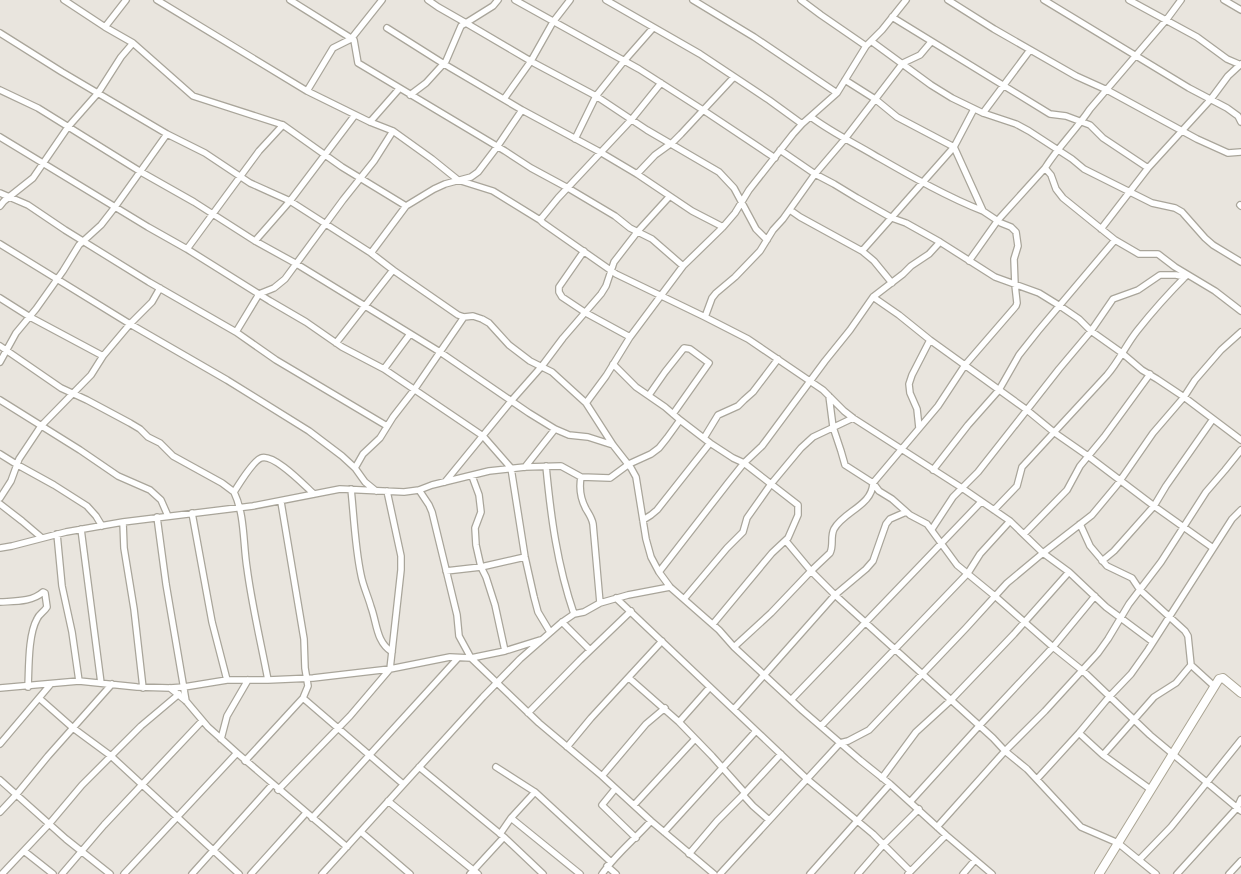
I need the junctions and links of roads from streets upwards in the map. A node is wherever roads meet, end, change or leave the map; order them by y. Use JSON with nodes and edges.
{"nodes":[{"id":1,"x":64,"y":0,"type":"edge"},
{"id":2,"x":126,"y":0,"type":"edge"},
{"id":3,"x":157,"y":0,"type":"edge"},
{"id":4,"x":290,"y":0,"type":"edge"},
{"id":5,"x":382,"y":0,"type":"edge"},
{"id":6,"x":428,"y":0,"type":"edge"},
{"id":7,"x":498,"y":0,"type":"edge"},
{"id":8,"x":515,"y":0,"type":"edge"},
{"id":9,"x":570,"y":0,"type":"edge"},
{"id":10,"x":606,"y":0,"type":"edge"},
{"id":11,"x":692,"y":0,"type":"edge"},
{"id":12,"x":801,"y":0,"type":"edge"},
{"id":13,"x":906,"y":0,"type":"edge"},
{"id":14,"x":948,"y":0,"type":"edge"},
{"id":15,"x":1044,"y":0,"type":"edge"},
{"id":16,"x":1129,"y":0,"type":"edge"},
{"id":17,"x":1181,"y":0,"type":"edge"},
{"id":18,"x":1224,"y":0,"type":"edge"},
{"id":19,"x":1241,"y":10,"type":"edge"},
{"id":20,"x":892,"y":17,"type":"junction"},
{"id":21,"x":1167,"y":19,"type":"junction"},
{"id":22,"x":466,"y":22,"type":"junction"},
{"id":23,"x":553,"y":22,"type":"junction"},
{"id":24,"x":105,"y":28,"type":"junction"},
{"id":25,"x":387,"y":28,"type":"dead end"},
{"id":26,"x":653,"y":28,"type":"junction"},
{"id":27,"x":0,"y":33,"type":"edge"},
{"id":28,"x":351,"y":38,"type":"junction"},
{"id":29,"x":871,"y":41,"type":"junction"},
{"id":30,"x":931,"y":42,"type":"junction"},
{"id":31,"x":134,"y":43,"type":"junction"},
{"id":32,"x":866,"y":46,"type":"junction"},
{"id":33,"x":1030,"y":50,"type":"junction"},
{"id":34,"x":1136,"y":55,"type":"junction"},
{"id":35,"x":531,"y":61,"type":"junction"},
{"id":36,"x":624,"y":61,"type":"junction"},
{"id":37,"x":903,"y":63,"type":"junction"},
{"id":38,"x":444,"y":64,"type":"junction"},
{"id":39,"x":1241,"y":64,"type":"edge"},
{"id":40,"x":734,"y":77,"type":"junction"},
{"id":41,"x":845,"y":80,"type":"junction"},
{"id":42,"x":661,"y":83,"type":"junction"},
{"id":43,"x":1004,"y":86,"type":"junction"},
{"id":44,"x":399,"y":89,"type":"junction"},
{"id":45,"x":0,"y":90,"type":"edge"},
{"id":46,"x":1107,"y":90,"type":"junction"},
{"id":47,"x":307,"y":91,"type":"junction"},
{"id":48,"x":98,"y":93,"type":"junction"},
{"id":49,"x":837,"y":93,"type":"junction"},
{"id":50,"x":410,"y":94,"type":"junction"},
{"id":51,"x":596,"y":96,"type":"junction"},
{"id":52,"x":504,"y":99,"type":"junction"},
{"id":53,"x":875,"y":99,"type":"junction"},
{"id":54,"x":1211,"y":100,"type":"junction"},
{"id":55,"x":974,"y":108,"type":"junction"},
{"id":56,"x":522,"y":110,"type":"junction"},
{"id":57,"x":703,"y":110,"type":"junction"},
{"id":58,"x":983,"y":113,"type":"junction"},
{"id":59,"x":355,"y":115,"type":"junction"},
{"id":60,"x":811,"y":116,"type":"junction"},
{"id":61,"x":632,"y":119,"type":"junction"},
{"id":62,"x":370,"y":122,"type":"junction"},
{"id":63,"x":1081,"y":122,"type":"junction"},
{"id":64,"x":1241,"y":122,"type":"edge"},
{"id":65,"x":802,"y":124,"type":"junction"},
{"id":66,"x":283,"y":125,"type":"junction"},
{"id":67,"x":68,"y":127,"type":"junction"},
{"id":68,"x":393,"y":131,"type":"junction"},
{"id":69,"x":1182,"y":131,"type":"junction"},
{"id":70,"x":167,"y":134,"type":"junction"},
{"id":71,"x":0,"y":137,"type":"edge"},
{"id":72,"x":575,"y":139,"type":"junction"},
{"id":73,"x":844,"y":140,"type":"junction"},
{"id":74,"x":670,"y":144,"type":"junction"},
{"id":75,"x":497,"y":147,"type":"junction"},
{"id":76,"x":954,"y":147,"type":"junction"},
{"id":77,"x":1058,"y":149,"type":"junction"},
{"id":78,"x":780,"y":150,"type":"junction"},
{"id":79,"x":600,"y":152,"type":"junction"},
{"id":80,"x":1241,"y":152,"type":"edge"},
{"id":81,"x":325,"y":155,"type":"junction"},
{"id":82,"x":775,"y":158,"type":"junction"},
{"id":83,"x":43,"y":163,"type":"junction"},
{"id":84,"x":1045,"y":168,"type":"junction"},
{"id":85,"x":1148,"y":168,"type":"junction"},
{"id":86,"x":141,"y":172,"type":"junction"},
{"id":87,"x":637,"y":174,"type":"junction"},
{"id":88,"x":815,"y":174,"type":"junction"},
{"id":89,"x":241,"y":177,"type":"junction"},
{"id":90,"x":360,"y":178,"type":"junction"},
{"id":91,"x":458,"y":180,"type":"junction"},
{"id":92,"x":922,"y":182,"type":"junction"},
{"id":93,"x":568,"y":188,"type":"junction"},
{"id":94,"x":1130,"y":192,"type":"junction"},
{"id":95,"x":0,"y":193,"type":"edge"},
{"id":96,"x":9,"y":197,"type":"junction"},
{"id":97,"x":669,"y":197,"type":"junction"},
{"id":98,"x":290,"y":201,"type":"junction"},
{"id":99,"x":742,"y":202,"type":"junction"},
{"id":100,"x":0,"y":206,"type":"edge"},
{"id":101,"x":406,"y":206,"type":"junction"},
{"id":102,"x":115,"y":207,"type":"junction"},
{"id":103,"x":790,"y":210,"type":"junction"},
{"id":104,"x":983,"y":211,"type":"junction"},
{"id":105,"x":213,"y":214,"type":"junction"},
{"id":106,"x":892,"y":218,"type":"junction"},
{"id":107,"x":540,"y":220,"type":"junction"},
{"id":108,"x":998,"y":220,"type":"junction"},
{"id":109,"x":325,"y":224,"type":"junction"},
{"id":110,"x":723,"y":227,"type":"junction"},
{"id":111,"x":1101,"y":229,"type":"junction"},
{"id":112,"x":638,"y":232,"type":"junction"},
{"id":113,"x":83,"y":240,"type":"junction"},
{"id":114,"x":767,"y":240,"type":"junction"},
{"id":115,"x":1115,"y":240,"type":"junction"},
{"id":116,"x":255,"y":241,"type":"junction"},
{"id":117,"x":940,"y":242,"type":"junction"},
{"id":118,"x":0,"y":244,"type":"edge"},
{"id":119,"x":187,"y":249,"type":"junction"},
{"id":120,"x":584,"y":251,"type":"junction"},
{"id":121,"x":862,"y":251,"type":"junction"},
{"id":122,"x":371,"y":253,"type":"junction"},
{"id":123,"x":969,"y":261,"type":"junction"},
{"id":124,"x":1241,"y":262,"type":"edge"},
{"id":125,"x":295,"y":263,"type":"junction"},
{"id":126,"x":683,"y":266,"type":"junction"},
{"id":127,"x":393,"y":270,"type":"junction"},
{"id":128,"x":611,"y":271,"type":"junction"},
{"id":129,"x":1186,"y":276,"type":"junction"},
{"id":130,"x":57,"y":279,"type":"junction"},
{"id":131,"x":892,"y":283,"type":"junction"},
{"id":132,"x":1015,"y":285,"type":"junction"},
{"id":133,"x":160,"y":288,"type":"junction"},
{"id":134,"x":259,"y":294,"type":"junction"},
{"id":135,"x":661,"y":296,"type":"junction"},
{"id":136,"x":873,"y":297,"type":"junction"},
{"id":137,"x":0,"y":298,"type":"edge"},
{"id":138,"x":1060,"y":306,"type":"junction"},
{"id":139,"x":366,"y":307,"type":"junction"},
{"id":140,"x":1241,"y":311,"type":"edge"},
{"id":141,"x":586,"y":312,"type":"junction"},
{"id":142,"x":464,"y":316,"type":"junction"},
{"id":143,"x":30,"y":317,"type":"junction"},
{"id":144,"x":705,"y":317,"type":"junction"},
{"id":145,"x":130,"y":324,"type":"junction"},
{"id":146,"x":1091,"y":331,"type":"junction"},
{"id":147,"x":236,"y":332,"type":"junction"},
{"id":148,"x":1241,"y":332,"type":"edge"},
{"id":149,"x":410,"y":334,"type":"junction"},
{"id":150,"x":630,"y":337,"type":"junction"},
{"id":151,"x":930,"y":340,"type":"junction"},
{"id":152,"x":336,"y":343,"type":"junction"},
{"id":153,"x":0,"y":346,"type":"edge"},
{"id":154,"x":6,"y":350,"type":"junction"},
{"id":155,"x":440,"y":352,"type":"junction"},
{"id":156,"x":1122,"y":354,"type":"junction"},
{"id":157,"x":103,"y":356,"type":"junction"},
{"id":158,"x":778,"y":359,"type":"junction"},
{"id":159,"x":0,"y":362,"type":"edge"},
{"id":160,"x":613,"y":364,"type":"junction"},
{"id":161,"x":965,"y":365,"type":"junction"},
{"id":162,"x":542,"y":366,"type":"junction"},
{"id":163,"x":384,"y":369,"type":"junction"},
{"id":164,"x":1150,"y":374,"type":"junction"},
{"id":165,"x":810,"y":381,"type":"junction"},
{"id":166,"x":414,"y":390,"type":"junction"},
{"id":167,"x":1000,"y":390,"type":"junction"},
{"id":168,"x":73,"y":393,"type":"junction"},
{"id":169,"x":649,"y":395,"type":"junction"},
{"id":170,"x":829,"y":396,"type":"junction"},
{"id":171,"x":1184,"y":397,"type":"junction"},
{"id":172,"x":0,"y":400,"type":"edge"},
{"id":173,"x":512,"y":400,"type":"junction"},
{"id":174,"x":586,"y":403,"type":"junction"},
{"id":175,"x":1027,"y":410,"type":"junction"},
{"id":176,"x":672,"y":414,"type":"junction"},
{"id":177,"x":853,"y":418,"type":"junction"},
{"id":178,"x":1213,"y":419,"type":"junction"},
{"id":179,"x":680,"y":420,"type":"junction"},
{"id":180,"x":41,"y":426,"type":"junction"},
{"id":181,"x":387,"y":426,"type":"junction"},
{"id":182,"x":833,"y":427,"type":"junction"},
{"id":183,"x":919,"y":428,"type":"junction"},
{"id":184,"x":555,"y":429,"type":"junction"},
{"id":185,"x":1055,"y":433,"type":"junction"},
{"id":186,"x":483,"y":436,"type":"junction"},
{"id":187,"x":704,"y":438,"type":"junction"},
{"id":188,"x":1241,"y":440,"type":"edge"},
{"id":189,"x":710,"y":442,"type":"junction"},
{"id":190,"x":613,"y":445,"type":"junction"},
{"id":191,"x":902,"y":449,"type":"junction"},
{"id":192,"x":1241,"y":450,"type":"edge"},
{"id":193,"x":0,"y":454,"type":"edge"},
{"id":194,"x":1088,"y":456,"type":"junction"},
{"id":195,"x":744,"y":463,"type":"junction"},
{"id":196,"x":16,"y":464,"type":"junction"},
{"id":197,"x":629,"y":464,"type":"junction"},
{"id":198,"x":525,"y":466,"type":"junction"},
{"id":199,"x":546,"y":466,"type":"junction"},
{"id":200,"x":355,"y":468,"type":"junction"},
{"id":201,"x":511,"y":468,"type":"junction"},
{"id":202,"x":933,"y":470,"type":"junction"},
{"id":203,"x":472,"y":476,"type":"junction"},
{"id":204,"x":581,"y":477,"type":"junction"},
{"id":205,"x":1120,"y":480,"type":"junction"},
{"id":206,"x":445,"y":482,"type":"junction"},
{"id":207,"x":873,"y":483,"type":"junction"},
{"id":208,"x":771,"y":484,"type":"junction"},
{"id":209,"x":962,"y":488,"type":"junction"},
{"id":210,"x":352,"y":489,"type":"junction"},
{"id":211,"x":419,"y":490,"type":"junction"},
{"id":212,"x":376,"y":491,"type":"junction"},
{"id":213,"x":234,"y":492,"type":"junction"},
{"id":214,"x":387,"y":492,"type":"junction"},
{"id":215,"x":314,"y":494,"type":"junction"},
{"id":216,"x":0,"y":498,"type":"edge"},
{"id":217,"x":280,"y":502,"type":"junction"},
{"id":218,"x":981,"y":502,"type":"junction"},
{"id":219,"x":0,"y":504,"type":"edge"},
{"id":220,"x":1154,"y":506,"type":"junction"},
{"id":221,"x":240,"y":508,"type":"junction"},
{"id":222,"x":994,"y":510,"type":"junction"},
{"id":223,"x":1241,"y":510,"type":"edge"},
{"id":224,"x":906,"y":512,"type":"junction"},
{"id":225,"x":192,"y":513,"type":"junction"},
{"id":226,"x":168,"y":516,"type":"junction"},
{"id":227,"x":157,"y":517,"type":"junction"},
{"id":228,"x":643,"y":520,"type":"junction"},
{"id":229,"x":1010,"y":521,"type":"junction"},
{"id":230,"x":123,"y":522,"type":"junction"},
{"id":231,"x":1080,"y":524,"type":"junction"},
{"id":232,"x":102,"y":526,"type":"junction"},
{"id":233,"x":1184,"y":526,"type":"junction"},
{"id":234,"x":81,"y":529,"type":"junction"},
{"id":235,"x":932,"y":529,"type":"junction"},
{"id":236,"x":57,"y":534,"type":"junction"},
{"id":237,"x":1024,"y":534,"type":"junction"},
{"id":238,"x":42,"y":538,"type":"junction"},
{"id":239,"x":786,"y":541,"type":"junction"},
{"id":240,"x":941,"y":544,"type":"junction"},
{"id":241,"x":0,"y":548,"type":"edge"},
{"id":242,"x":1213,"y":548,"type":"junction"},
{"id":243,"x":1043,"y":553,"type":"junction"},
{"id":244,"x":525,"y":557,"type":"junction"},
{"id":245,"x":1102,"y":561,"type":"junction"},
{"id":246,"x":481,"y":566,"type":"junction"},
{"id":247,"x":446,"y":571,"type":"junction"},
{"id":248,"x":811,"y":571,"type":"junction"},
{"id":249,"x":658,"y":572,"type":"junction"},
{"id":250,"x":1069,"y":572,"type":"junction"},
{"id":251,"x":968,"y":573,"type":"junction"},
{"id":252,"x":670,"y":587,"type":"junction"},
{"id":253,"x":1140,"y":590,"type":"junction"},
{"id":254,"x":835,"y":595,"type":"junction"},
{"id":255,"x":996,"y":596,"type":"junction"},
{"id":256,"x":1096,"y":596,"type":"junction"},
{"id":257,"x":616,"y":598,"type":"junction"},
{"id":258,"x":684,"y":599,"type":"junction"},
{"id":259,"x":0,"y":602,"type":"edge"},
{"id":260,"x":600,"y":603,"type":"junction"},
{"id":261,"x":631,"y":611,"type":"junction"},
{"id":262,"x":574,"y":614,"type":"junction"},
{"id":263,"x":1168,"y":616,"type":"junction"},
{"id":264,"x":1120,"y":618,"type":"junction"},
{"id":265,"x":562,"y":622,"type":"junction"},
{"id":266,"x":1025,"y":622,"type":"junction"},
{"id":267,"x":864,"y":623,"type":"junction"},
{"id":268,"x":713,"y":624,"type":"junction"},
{"id":269,"x":550,"y":632,"type":"junction"},
{"id":270,"x":540,"y":640,"type":"junction"},
{"id":271,"x":662,"y":641,"type":"junction"},
{"id":272,"x":1153,"y":642,"type":"junction"},
{"id":273,"x":734,"y":647,"type":"junction"},
{"id":274,"x":1053,"y":647,"type":"junction"},
{"id":275,"x":590,"y":650,"type":"junction"},
{"id":276,"x":895,"y":650,"type":"junction"},
{"id":277,"x":505,"y":651,"type":"junction"},
{"id":278,"x":392,"y":652,"type":"junction"},
{"id":279,"x":458,"y":658,"type":"junction"},
{"id":280,"x":471,"y":658,"type":"junction"},
{"id":281,"x":1191,"y":665,"type":"junction"},
{"id":282,"x":390,"y":669,"type":"junction"},
{"id":283,"x":1083,"y":671,"type":"junction"},
{"id":284,"x":922,"y":674,"type":"junction"},
{"id":285,"x":763,"y":675,"type":"junction"},
{"id":286,"x":308,"y":678,"type":"junction"},
{"id":287,"x":629,"y":678,"type":"junction"},
{"id":288,"x":227,"y":680,"type":"junction"},
{"id":289,"x":248,"y":680,"type":"junction"},
{"id":290,"x":268,"y":680,"type":"junction"},
{"id":291,"x":79,"y":682,"type":"junction"},
{"id":292,"x":101,"y":683,"type":"junction"},
{"id":293,"x":497,"y":683,"type":"junction"},
{"id":294,"x":112,"y":684,"type":"junction"},
{"id":295,"x":50,"y":685,"type":"junction"},
{"id":296,"x":28,"y":686,"type":"junction"},
{"id":297,"x":1214,"y":686,"type":"junction"},
{"id":298,"x":184,"y":687,"type":"junction"},
{"id":299,"x":710,"y":687,"type":"junction"},
{"id":300,"x":0,"y":688,"type":"edge"},
{"id":301,"x":143,"y":688,"type":"junction"},
{"id":302,"x":170,"y":688,"type":"junction"},
{"id":303,"x":1241,"y":693,"type":"edge"},
{"id":304,"x":179,"y":694,"type":"junction"},
{"id":305,"x":1109,"y":697,"type":"junction"},
{"id":306,"x":39,"y":698,"type":"junction"},
{"id":307,"x":303,"y":698,"type":"junction"},
{"id":308,"x":791,"y":700,"type":"junction"},
{"id":309,"x":951,"y":700,"type":"junction"},
{"id":310,"x":186,"y":701,"type":"junction"},
{"id":311,"x":665,"y":708,"type":"junction"},
{"id":312,"x":734,"y":708,"type":"junction"},
{"id":313,"x":528,"y":713,"type":"junction"},
{"id":314,"x":202,"y":720,"type":"junction"},
{"id":315,"x":1133,"y":720,"type":"junction"},
{"id":316,"x":679,"y":722,"type":"junction"},
{"id":317,"x":821,"y":726,"type":"junction"},
{"id":318,"x":979,"y":726,"type":"junction"},
{"id":319,"x":73,"y":728,"type":"junction"},
{"id":320,"x":338,"y":728,"type":"junction"},
{"id":321,"x":756,"y":731,"type":"junction"},
{"id":322,"x":1079,"y":733,"type":"junction"},
{"id":323,"x":221,"y":739,"type":"junction"},
{"id":324,"x":694,"y":739,"type":"junction"},
{"id":325,"x":1241,"y":740,"type":"edge"},
{"id":326,"x":840,"y":743,"type":"junction"},
{"id":327,"x":0,"y":744,"type":"edge"},
{"id":328,"x":567,"y":747,"type":"junction"},
{"id":329,"x":1005,"y":751,"type":"junction"},
{"id":330,"x":237,"y":753,"type":"junction"},
{"id":331,"x":781,"y":754,"type":"junction"},
{"id":332,"x":1172,"y":754,"type":"junction"},
{"id":333,"x":369,"y":755,"type":"junction"},
{"id":334,"x":1103,"y":755,"type":"junction"},
{"id":335,"x":111,"y":756,"type":"junction"},
{"id":336,"x":245,"y":761,"type":"junction"},
{"id":337,"x":419,"y":767,"type":"junction"},
{"id":338,"x":496,"y":767,"type":"dead end"},
{"id":339,"x":722,"y":768,"type":"junction"},
{"id":340,"x":602,"y":776,"type":"junction"},
{"id":341,"x":882,"y":778,"type":"junction"},
{"id":342,"x":807,"y":779,"type":"junction"},
{"id":343,"x":1037,"y":779,"type":"junction"},
{"id":344,"x":0,"y":780,"type":"edge"},
{"id":345,"x":1207,"y":782,"type":"junction"},
{"id":346,"x":142,"y":784,"type":"junction"},
{"id":347,"x":403,"y":784,"type":"junction"},
{"id":348,"x":890,"y":784,"type":"junction"},
{"id":349,"x":272,"y":785,"type":"junction"},
{"id":350,"x":615,"y":789,"type":"junction"},
{"id":351,"x":1150,"y":789,"type":"junction"},
{"id":352,"x":278,"y":790,"type":"junction"},
{"id":353,"x":535,"y":792,"type":"junction"},
{"id":354,"x":744,"y":794,"type":"junction"},
{"id":355,"x":16,"y":795,"type":"junction"},
{"id":356,"x":1241,"y":799,"type":"edge"},
{"id":357,"x":388,"y":801,"type":"junction"},
{"id":358,"x":910,"y":802,"type":"junction"},
{"id":359,"x":634,"y":805,"type":"junction"},
{"id":360,"x":919,"y":809,"type":"junction"},
{"id":361,"x":1239,"y":809,"type":"edge"},
{"id":362,"x":0,"y":812,"type":"edge"},
{"id":363,"x":306,"y":814,"type":"junction"},
{"id":364,"x":178,"y":816,"type":"junction"},
{"id":365,"x":312,"y":818,"type":"junction"},
{"id":366,"x":511,"y":818,"type":"junction"},
{"id":367,"x":770,"y":820,"type":"junction"},
{"id":368,"x":651,"y":821,"type":"junction"},
{"id":369,"x":857,"y":822,"type":"junction"},
{"id":370,"x":50,"y":824,"type":"junction"},
{"id":371,"x":937,"y":827,"type":"junction"},
{"id":372,"x":361,"y":832,"type":"junction"},
{"id":373,"x":664,"y":832,"type":"junction"},
{"id":374,"x":946,"y":835,"type":"junction"},
{"id":375,"x":502,"y":836,"type":"junction"},
{"id":376,"x":636,"y":838,"type":"junction"},
{"id":377,"x":1118,"y":843,"type":"junction"},
{"id":378,"x":884,"y":844,"type":"junction"},
{"id":379,"x":347,"y":848,"type":"junction"},
{"id":380,"x":24,"y":851,"type":"junction"},
{"id":381,"x":212,"y":851,"type":"junction"},
{"id":382,"x":82,"y":852,"type":"junction"},
{"id":383,"x":689,"y":854,"type":"junction"},
{"id":384,"x":975,"y":860,"type":"junction"},
{"id":385,"x":1139,"y":860,"type":"junction"},
{"id":386,"x":1241,"y":861,"type":"edge"},
{"id":387,"x":609,"y":864,"type":"junction"},
{"id":388,"x":326,"y":873,"type":"edge"},
{"id":389,"x":474,"y":873,"type":"edge"},
{"id":390,"x":909,"y":873,"type":"edge"},
{"id":391,"x":2,"y":874,"type":"edge"},
{"id":392,"x":53,"y":874,"type":"edge"},
{"id":393,"x":62,"y":874,"type":"edge"},
{"id":394,"x":110,"y":874,"type":"edge"},
{"id":395,"x":124,"y":874,"type":"edge"},
{"id":396,"x":192,"y":874,"type":"edge"},
{"id":397,"x":239,"y":874,"type":"edge"},
{"id":398,"x":252,"y":874,"type":"edge"},
{"id":399,"x":410,"y":874,"type":"edge"},
{"id":400,"x":543,"y":874,"type":"edge"},
{"id":401,"x":580,"y":874,"type":"edge"},
{"id":402,"x":602,"y":874,"type":"edge"},
{"id":403,"x":616,"y":874,"type":"edge"},
{"id":404,"x":714,"y":874,"type":"edge"},
{"id":405,"x":720,"y":874,"type":"edge"},
{"id":406,"x":810,"y":874,"type":"edge"},
{"id":407,"x":858,"y":874,"type":"edge"},
{"id":408,"x":963,"y":874,"type":"edge"},
{"id":409,"x":992,"y":874,"type":"edge"},
{"id":410,"x":1099,"y":874,"type":"edge"},
{"id":411,"x":1156,"y":874,"type":"edge"},
{"id":412,"x":1177,"y":874,"type":"edge"},
{"id":413,"x":1229,"y":874,"type":"edge"}],
"edges":[{"from":1,"to":24,"type":"street"},
{"from":2,"to":24,"type":"street"},
{"from":3,"to":47,"type":"street"},
{"from":4,"to":28,"type":"street"},
{"from":5,"to":28,"type":"street"},
{"from":6,"to":22,"type":"street"},
{"from":7,"to":22,"type":"street"},
{"from":8,"to":23,"type":"street"},
{"from":9,"to":23,"type":"street"},
{"from":10,"to":26,"type":"street"},
{"from":11,"to":49,"type":"street"},
{"from":12,"to":32,"type":"street"},
{"from":13,"to":20,"type":"street"},
{"from":14,"to":33,"type":"street"},
{"from":15,"to":34,"type":"street"},
{"from":16,"to":21,"type":"street"},
{"from":17,"to":21,"type":"street"},
{"from":18,"to":19,"type":"street"},
{"from":20,"to":29,"type":"street"},
{"from":20,"to":30,"type":"street"},
{"from":21,"to":34,"type":"street"},
{"from":21,"to":39,"type":"street"},
{"from":22,"to":35,"type":"street"},
{"from":22,"to":38,"type":"street"},
{"from":23,"to":35,"type":"street"},
{"from":23,"to":36,"type":"street"},
{"from":24,"to":31,"type":"street"},
{"from":25,"to":38,"type":"street"},
{"from":26,"to":36,"type":"street"},
{"from":26,"to":40,"type":"street"},
{"from":27,"to":48,"type":"street"},
{"from":28,"to":44,"type":"street"},
{"from":28,"to":47,"type":"street"},
{"from":29,"to":32,"type":"street"},
{"from":29,"to":37,"type":"street"},
{"from":30,"to":37,"type":"street"},
{"from":30,"to":43,"type":"street"},
{"from":31,"to":48,"type":"street"},
{"from":31,"to":66,"type":"street"},
{"from":32,"to":41,"type":"street"},
{"from":33,"to":43,"type":"street"},
{"from":33,"to":46,"type":"street"},
{"from":34,"to":46,"type":"street"},
{"from":34,"to":54,"type":"street"},
{"from":35,"to":51,"type":"street"},
{"from":35,"to":52,"type":"street"},
{"from":36,"to":42,"type":"street"},
{"from":36,"to":51,"type":"street"},
{"from":37,"to":53,"type":"street"},
{"from":37,"to":55,"type":"street"},
{"from":38,"to":50,"type":"street"},
{"from":38,"to":52,"type":"street"},
{"from":39,"to":54,"type":"street"},
{"from":40,"to":57,"type":"street"},
{"from":40,"to":65,"type":"street"},
{"from":41,"to":49,"type":"street"},
{"from":41,"to":53,"type":"street"},
{"from":42,"to":57,"type":"street"},
{"from":42,"to":61,"type":"street"},
{"from":43,"to":58,"type":"street"},
{"from":43,"to":63,"type":"street"},
{"from":44,"to":50,"type":"street"},
{"from":44,"to":62,"type":"street"},
{"from":45,"to":67,"type":"street"},
{"from":46,"to":63,"type":"street"},
{"from":46,"to":69,"type":"street"},
{"from":47,"to":59,"type":"street"},
{"from":48,"to":67,"type":"street"},
{"from":48,"to":70,"type":"street"},
{"from":49,"to":60,"type":"street"},
{"from":50,"to":75,"type":"street"},
{"from":51,"to":61,"type":"street"},
{"from":51,"to":72,"type":"street"},
{"from":52,"to":56,"type":"street"},
{"from":53,"to":73,"type":"street"},
{"from":53,"to":76,"type":"street"},
{"from":54,"to":64,"type":"street"},
{"from":54,"to":69,"type":"street"},
{"from":55,"to":58,"type":"street"},
{"from":55,"to":76,"type":"street"},
{"from":56,"to":72,"type":"street"},
{"from":56,"to":75,"type":"street"},
{"from":57,"to":74,"type":"street"},
{"from":57,"to":82,"type":"street"},
{"from":58,"to":77,"type":"street"},
{"from":59,"to":62,"type":"street"},
{"from":59,"to":81,"type":"street"},
{"from":60,"to":65,"type":"street"},
{"from":60,"to":73,"type":"street"},
{"from":61,"to":74,"type":"street"},
{"from":61,"to":79,"type":"street"},
{"from":62,"to":68,"type":"street"},
{"from":63,"to":77,"type":"street"},
{"from":63,"to":85,"type":"street"},
{"from":65,"to":78,"type":"street"},
{"from":66,"to":81,"type":"street"},
{"from":66,"to":89,"type":"street"},
{"from":67,"to":83,"type":"street"},
{"from":67,"to":86,"type":"street"},
{"from":68,"to":90,"type":"street"},
{"from":68,"to":91,"type":"street"},
{"from":69,"to":80,"type":"street"},
{"from":69,"to":85,"type":"street"},
{"from":70,"to":86,"type":"street"},
{"from":70,"to":89,"type":"street"},
{"from":71,"to":83,"type":"street"},
{"from":72,"to":79,"type":"street"},
{"from":73,"to":88,"type":"street"},
{"from":73,"to":92,"type":"street"},
{"from":74,"to":87,"type":"street"},
{"from":74,"to":99,"type":"street"},
{"from":75,"to":91,"type":"street"},
{"from":75,"to":93,"type":"street"},
{"from":76,"to":92,"type":"street"},
{"from":76,"to":104,"type":"street"},
{"from":77,"to":84,"type":"street"},
{"from":77,"to":94,"type":"street"},
{"from":78,"to":82,"type":"street"},
{"from":78,"to":88,"type":"street"},
{"from":79,"to":87,"type":"street"},
{"from":79,"to":93,"type":"street"},
{"from":81,"to":90,"type":"street"},
{"from":81,"to":98,"type":"street"},
{"from":82,"to":99,"type":"street"},
{"from":83,"to":96,"type":"street"},
{"from":83,"to":102,"type":"street"},
{"from":84,"to":108,"type":"street"},
{"from":84,"to":111,"type":"street"},
{"from":85,"to":94,"type":"street"},
{"from":86,"to":102,"type":"street"},
{"from":86,"to":105,"type":"street"},
{"from":87,"to":97,"type":"street"},
{"from":88,"to":103,"type":"street"},
{"from":88,"to":106,"type":"street"},
{"from":89,"to":98,"type":"street"},
{"from":89,"to":105,"type":"street"},
{"from":90,"to":101,"type":"street"},
{"from":90,"to":109,"type":"street"},
{"from":91,"to":101,"type":"street"},
{"from":91,"to":107,"type":"street"},
{"from":92,"to":104,"type":"street"},
{"from":92,"to":106,"type":"street"},
{"from":93,"to":107,"type":"street"},
{"from":93,"to":112,"type":"street"},
{"from":94,"to":111,"type":"street"},
{"from":94,"to":124,"type":"street"},
{"from":95,"to":96,"type":"street"},
{"from":96,"to":100,"type":"street"},
{"from":96,"to":113,"type":"street"},
{"from":97,"to":110,"type":"street"},
{"from":97,"to":112,"type":"street"},
{"from":98,"to":109,"type":"street"},
{"from":98,"to":116,"type":"street"},
{"from":99,"to":110,"type":"street"},
{"from":99,"to":114,"type":"street"},
{"from":101,"to":122,"type":"street"},
{"from":102,"to":113,"type":"street"},
{"from":102,"to":119,"type":"street"},
{"from":103,"to":114,"type":"street"},
{"from":103,"to":121,"type":"street"},
{"from":104,"to":108,"type":"street"},
{"from":105,"to":116,"type":"street"},
{"from":105,"to":119,"type":"street"},
{"from":106,"to":117,"type":"street"},
{"from":106,"to":121,"type":"street"},
{"from":107,"to":120,"type":"street"},
{"from":108,"to":123,"type":"street"},
{"from":108,"to":132,"type":"street"},
{"from":109,"to":122,"type":"street"},
{"from":109,"to":125,"type":"street"},
{"from":110,"to":126,"type":"street"},
{"from":111,"to":115,"type":"street"},
{"from":112,"to":126,"type":"street"},
{"from":112,"to":128,"type":"street"},
{"from":113,"to":130,"type":"street"},
{"from":113,"to":133,"type":"street"},
{"from":114,"to":144,"type":"street"},
{"from":115,"to":129,"type":"street"},
{"from":115,"to":138,"type":"street"},
{"from":116,"to":125,"type":"street"},
{"from":117,"to":123,"type":"street"},
{"from":117,"to":131,"type":"street"},
{"from":118,"to":130,"type":"street"},
{"from":119,"to":134,"type":"street"},
{"from":120,"to":128,"type":"street"},
{"from":120,"to":141,"type":"street"},
{"from":121,"to":131,"type":"street"},
{"from":122,"to":127,"type":"street"},
{"from":123,"to":132,"type":"street"},
{"from":125,"to":134,"type":"street"},
{"from":125,"to":139,"type":"street"},
{"from":126,"to":135,"type":"street"},
{"from":127,"to":139,"type":"street"},
{"from":127,"to":142,"type":"street"},
{"from":128,"to":135,"type":"street"},
{"from":128,"to":141,"type":"street"},
{"from":129,"to":140,"type":"street"},
{"from":129,"to":146,"type":"street"},
{"from":129,"to":156,"type":"street"},
{"from":130,"to":143,"type":"street"},
{"from":130,"to":145,"type":"street"},
{"from":131,"to":136,"type":"street"},
{"from":132,"to":138,"type":"street"},
{"from":132,"to":161,"type":"street"},
{"from":133,"to":145,"type":"street"},
{"from":133,"to":147,"type":"street"},
{"from":134,"to":147,"type":"street"},
{"from":134,"to":152,"type":"street"},
{"from":135,"to":144,"type":"street"},
{"from":135,"to":150,"type":"street"},
{"from":136,"to":151,"type":"street"},
{"from":136,"to":165,"type":"street"},
{"from":137,"to":143,"type":"street"},
{"from":138,"to":146,"type":"street"},
{"from":138,"to":167,"type":"street"},
{"from":139,"to":149,"type":"street"},
{"from":139,"to":152,"type":"street"},
{"from":141,"to":150,"type":"street"},
{"from":141,"to":162,"type":"street"},
{"from":142,"to":155,"type":"street"},
{"from":142,"to":162,"type":"street"},
{"from":143,"to":154,"type":"street"},
{"from":143,"to":157,"type":"street"},
{"from":144,"to":158,"type":"street"},
{"from":145,"to":157,"type":"street"},
{"from":145,"to":200,"type":"street"},
{"from":146,"to":156,"type":"street"},
{"from":146,"to":175,"type":"street"},
{"from":147,"to":181,"type":"street"},
{"from":148,"to":171,"type":"street"},
{"from":149,"to":155,"type":"street"},
{"from":149,"to":163,"type":"street"},
{"from":150,"to":160,"type":"street"},
{"from":151,"to":161,"type":"street"},
{"from":151,"to":183,"type":"street"},
{"from":152,"to":163,"type":"street"},
{"from":153,"to":154,"type":"street"},
{"from":154,"to":159,"type":"street"},
{"from":154,"to":168,"type":"street"},
{"from":155,"to":166,"type":"street"},
{"from":155,"to":173,"type":"street"},
{"from":156,"to":164,"type":"street"},
{"from":156,"to":185,"type":"street"},
{"from":157,"to":168,"type":"street"},
{"from":158,"to":165,"type":"street"},
{"from":158,"to":187,"type":"street"},
{"from":160,"to":169,"type":"street"},
{"from":160,"to":174,"type":"street"},
{"from":161,"to":167,"type":"street"},
{"from":161,"to":183,"type":"street"},
{"from":162,"to":173,"type":"street"},
{"from":162,"to":174,"type":"street"},
{"from":163,"to":166,"type":"street"},
{"from":164,"to":171,"type":"street"},
{"from":164,"to":194,"type":"street"},
{"from":165,"to":170,"type":"street"},
{"from":165,"to":195,"type":"street"},
{"from":166,"to":181,"type":"street"},
{"from":166,"to":186,"type":"street"},
{"from":167,"to":175,"type":"street"},
{"from":167,"to":202,"type":"street"},
{"from":168,"to":180,"type":"street"},
{"from":168,"to":213,"type":"street"},
{"from":169,"to":176,"type":"street"},
{"from":169,"to":176,"type":"street"},
{"from":170,"to":177,"type":"street"},
{"from":170,"to":182,"type":"street"},
{"from":171,"to":178,"type":"street"},
{"from":171,"to":205,"type":"street"},
{"from":172,"to":180,"type":"street"},
{"from":173,"to":184,"type":"street"},
{"from":173,"to":186,"type":"street"},
{"from":174,"to":190,"type":"street"},
{"from":175,"to":185,"type":"street"},
{"from":175,"to":209,"type":"street"},
{"from":176,"to":179,"type":"street"},
{"from":177,"to":182,"type":"street"},
{"from":177,"to":191,"type":"street"},
{"from":178,"to":188,"type":"street"},
{"from":178,"to":220,"type":"street"},
{"from":179,"to":187,"type":"street"},
{"from":179,"to":197,"type":"street"},
{"from":180,"to":196,"type":"street"},
{"from":180,"to":226,"type":"street"},
{"from":181,"to":200,"type":"street"},
{"from":182,"to":207,"type":"street"},
{"from":182,"to":208,"type":"street"},
{"from":183,"to":191,"type":"street"},
{"from":184,"to":190,"type":"street"},
{"from":184,"to":198,"type":"street"},
{"from":185,"to":194,"type":"street"},
{"from":185,"to":222,"type":"street"},
{"from":186,"to":201,"type":"street"},
{"from":186,"to":206,"type":"street"},
{"from":187,"to":189,"type":"street"},
{"from":189,"to":195,"type":"street"},
{"from":189,"to":228,"type":"street"},
{"from":190,"to":197,"type":"street"},
{"from":191,"to":202,"type":"street"},
{"from":191,"to":207,"type":"street"},
{"from":192,"to":233,"type":"street"},
{"from":193,"to":196,"type":"street"},
{"from":194,"to":205,"type":"street"},
{"from":194,"to":237,"type":"street"},
{"from":195,"to":208,"type":"street"},
{"from":195,"to":249,"type":"street"},
{"from":196,"to":216,"type":"street"},
{"from":196,"to":232,"type":"street"},
{"from":197,"to":204,"type":"street"},
{"from":197,"to":228,"type":"street"},
{"from":198,"to":199,"type":"street"},
{"from":198,"to":201,"type":"street"},
{"from":199,"to":204,"type":"street"},
{"from":199,"to":262,"type":"street"},
{"from":200,"to":212,"type":"street"},
{"from":201,"to":203,"type":"street"},
{"from":201,"to":244,"type":"street"},
{"from":202,"to":209,"type":"street"},
{"from":203,"to":206,"type":"street"},
{"from":203,"to":246,"type":"street"},
{"from":204,"to":260,"type":"street"},
{"from":205,"to":220,"type":"street"},
{"from":205,"to":231,"type":"street"},
{"from":206,"to":211,"type":"street"},
{"from":207,"to":224,"type":"street"},
{"from":207,"to":248,"type":"street"},
{"from":208,"to":239,"type":"street"},
{"from":208,"to":258,"type":"street"},
{"from":209,"to":218,"type":"street"},
{"from":209,"to":235,"type":"street"},
{"from":210,"to":212,"type":"street"},
{"from":210,"to":215,"type":"street"},
{"from":210,"to":278,"type":"street"},
{"from":211,"to":214,"type":"street"},
{"from":211,"to":247,"type":"street"},
{"from":212,"to":214,"type":"street"},
{"from":213,"to":215,"type":"street"},
{"from":213,"to":221,"type":"street"},
{"from":214,"to":278,"type":"street"},
{"from":215,"to":217,"type":"street"},
{"from":217,"to":221,"type":"street"},
{"from":217,"to":286,"type":"street"},
{"from":218,"to":222,"type":"street"},
{"from":218,"to":240,"type":"street"},
{"from":219,"to":238,"type":"street"},
{"from":220,"to":233,"type":"street"},
{"from":220,"to":245,"type":"street"},
{"from":221,"to":225,"type":"street"},
{"from":221,"to":290,"type":"street"},
{"from":222,"to":229,"type":"street"},
{"from":223,"to":242,"type":"street"},
{"from":224,"to":235,"type":"street"},
{"from":224,"to":254,"type":"street"},
{"from":225,"to":226,"type":"street"},
{"from":225,"to":288,"type":"street"},
{"from":226,"to":227,"type":"street"},
{"from":227,"to":230,"type":"street"},
{"from":227,"to":298,"type":"street"},
{"from":228,"to":249,"type":"street"},
{"from":229,"to":237,"type":"street"},
{"from":229,"to":251,"type":"street"},
{"from":230,"to":232,"type":"street"},
{"from":230,"to":301,"type":"street"},
{"from":231,"to":243,"type":"street"},
{"from":231,"to":245,"type":"street"},
{"from":232,"to":234,"type":"street"},
{"from":233,"to":242,"type":"street"},
{"from":233,"to":253,"type":"street"},
{"from":234,"to":236,"type":"street"},
{"from":234,"to":292,"type":"street"},
{"from":235,"to":240,"type":"street"},
{"from":236,"to":238,"type":"street"},
{"from":236,"to":291,"type":"street"},
{"from":237,"to":243,"type":"street"},
{"from":238,"to":241,"type":"street"},
{"from":239,"to":248,"type":"street"},
{"from":239,"to":268,"type":"street"},
{"from":240,"to":251,"type":"street"},
{"from":240,"to":267,"type":"street"},
{"from":242,"to":263,"type":"street"},
{"from":243,"to":250,"type":"street"},
{"from":243,"to":255,"type":"street"},
{"from":244,"to":246,"type":"street"},
{"from":244,"to":269,"type":"street"},
{"from":245,"to":253,"type":"street"},
{"from":246,"to":247,"type":"street"},
{"from":246,"to":277,"type":"street"},
{"from":247,"to":280,"type":"street"},
{"from":248,"to":254,"type":"street"},
{"from":248,"to":273,"type":"street"},
{"from":249,"to":252,"type":"street"},
{"from":250,"to":256,"type":"street"},
{"from":250,"to":266,"type":"street"},
{"from":251,"to":255,"type":"street"},
{"from":251,"to":276,"type":"street"},
{"from":252,"to":257,"type":"street"},
{"from":252,"to":258,"type":"street"},
{"from":253,"to":263,"type":"street"},
{"from":253,"to":264,"type":"street"},
{"from":254,"to":267,"type":"street"},
{"from":254,"to":285,"type":"street"},
{"from":255,"to":266,"type":"street"},
{"from":255,"to":284,"type":"street"},
{"from":256,"to":264,"type":"street"},
{"from":256,"to":274,"type":"street"},
{"from":257,"to":260,"type":"street"},
{"from":257,"to":261,"type":"street"},
{"from":258,"to":268,"type":"street"},
{"from":259,"to":296,"type":"street"},
{"from":260,"to":262,"type":"street"},
{"from":261,"to":271,"type":"street"},
{"from":261,"to":275,"type":"street"},
{"from":262,"to":265,"type":"street"},
{"from":263,"to":272,"type":"street"},
{"from":263,"to":281,"type":"street"},
{"from":264,"to":272,"type":"street"},
{"from":264,"to":283,"type":"street"},
{"from":265,"to":269,"type":"street"},
{"from":265,"to":275,"type":"street"},
{"from":266,"to":274,"type":"street"},
{"from":266,"to":309,"type":"street"},
{"from":267,"to":276,"type":"street"},
{"from":267,"to":308,"type":"street"},
{"from":268,"to":273,"type":"street"},
{"from":269,"to":270,"type":"street"},
{"from":270,"to":277,"type":"street"},
{"from":270,"to":293,"type":"street"},
{"from":271,"to":287,"type":"street"},
{"from":271,"to":299,"type":"street"},
{"from":272,"to":305,"type":"street"},
{"from":273,"to":285,"type":"street"},
{"from":274,"to":283,"type":"street"},
{"from":274,"to":318,"type":"street"},
{"from":275,"to":313,"type":"street"},
{"from":276,"to":284,"type":"street"},
{"from":276,"to":317,"type":"street"},
{"from":277,"to":280,"type":"street"},
{"from":278,"to":282,"type":"street"},
{"from":279,"to":280,"type":"street"},
{"from":279,"to":282,"type":"street"},
{"from":279,"to":333,"type":"street"},
{"from":280,"to":293,"type":"street"},
{"from":281,"to":297,"type":"street"},
{"from":281,"to":315,"type":"street"},
{"from":282,"to":286,"type":"street"},
{"from":282,"to":320,"type":"street"},
{"from":283,"to":305,"type":"street"},
{"from":283,"to":329,"type":"street"},
{"from":284,"to":309,"type":"street"},
{"from":284,"to":326,"type":"street"},
{"from":285,"to":308,"type":"street"},
{"from":285,"to":312,"type":"street"},
{"from":286,"to":290,"type":"street"},
{"from":286,"to":307,"type":"street"},
{"from":287,"to":311,"type":"street"},
{"from":287,"to":328,"type":"street"},
{"from":288,"to":289,"type":"street"},
{"from":288,"to":298,"type":"street"},
{"from":289,"to":290,"type":"street"},
{"from":289,"to":323,"type":"street"},
{"from":291,"to":292,"type":"street"},
{"from":291,"to":295,"type":"street"},
{"from":292,"to":294,"type":"street"},
{"from":293,"to":313,"type":"street"},
{"from":293,"to":337,"type":"street"},
{"from":294,"to":301,"type":"street"},
{"from":294,"to":319,"type":"street"},
{"from":295,"to":296,"type":"street"},
{"from":295,"to":306,"type":"street"},
{"from":296,"to":300,"type":"street"},
{"from":297,"to":303,"type":"street"},
{"from":297,"to":332,"type":"street"},
{"from":298,"to":302,"type":"street"},
{"from":298,"to":310,"type":"street"},
{"from":299,"to":312,"type":"street"},
{"from":299,"to":316,"type":"street"},
{"from":301,"to":302,"type":"street"},
{"from":302,"to":304,"type":"street"},
{"from":304,"to":310,"type":"street"},
{"from":304,"to":335,"type":"street"},
{"from":305,"to":315,"type":"street"},
{"from":305,"to":322,"type":"street"},
{"from":306,"to":319,"type":"street"},
{"from":306,"to":327,"type":"street"},
{"from":307,"to":320,"type":"street"},
{"from":307,"to":336,"type":"street"},
{"from":308,"to":317,"type":"street"},
{"from":309,"to":318,"type":"street"},
{"from":309,"to":341,"type":"street"},
{"from":310,"to":314,"type":"street"},
{"from":311,"to":316,"type":"street"},
{"from":311,"to":340,"type":"street"},
{"from":312,"to":321,"type":"street"},
{"from":313,"to":328,"type":"street"},
{"from":314,"to":323,"type":"street"},
{"from":314,"to":346,"type":"street"},
{"from":315,"to":332,"type":"street"},
{"from":315,"to":334,"type":"street"},
{"from":316,"to":324,"type":"street"},
{"from":317,"to":326,"type":"street"},
{"from":318,"to":329,"type":"street"},
{"from":318,"to":358,"type":"street"},
{"from":319,"to":335,"type":"street"},
{"from":319,"to":355,"type":"street"},
{"from":320,"to":333,"type":"street"},
{"from":320,"to":352,"type":"street"},
{"from":321,"to":331,"type":"street"},
{"from":321,"to":339,"type":"street"},
{"from":322,"to":334,"type":"street"},
{"from":322,"to":343,"type":"street"},
{"from":323,"to":330,"type":"street"},
{"from":324,"to":339,"type":"street"},
{"from":324,"to":359,"type":"street"},
{"from":325,"to":345,"type":"street"},
{"from":326,"to":341,"type":"street"},
{"from":326,"to":342,"type":"street"},
{"from":328,"to":340,"type":"street"},
{"from":329,"to":343,"type":"street"},
{"from":329,"to":371,"type":"street"},
{"from":330,"to":336,"type":"street"},
{"from":330,"to":364,"type":"street"},
{"from":331,"to":342,"type":"street"},
{"from":331,"to":354,"type":"street"},
{"from":332,"to":345,"type":"street"},
{"from":332,"to":351,"type":"street"},
{"from":333,"to":347,"type":"street"},
{"from":333,"to":365,"type":"street"},
{"from":334,"to":351,"type":"street"},
{"from":335,"to":346,"type":"street"},
{"from":335,"to":370,"type":"street"},
{"from":336,"to":349,"type":"street"},
{"from":337,"to":347,"type":"street"},
{"from":337,"to":375,"type":"street"},
{"from":338,"to":353,"type":"street"},
{"from":339,"to":354,"type":"street"},
{"from":339,"to":373,"type":"street"},
{"from":340,"to":350,"type":"street"},
{"from":341,"to":348,"type":"street"},
{"from":342,"to":367,"type":"street"},
{"from":342,"to":369,"type":"street"},
{"from":343,"to":377,"type":"street"},
{"from":344,"to":355,"type":"street"},
{"from":345,"to":361,"type":"street"},
{"from":345,"to":385,"type":"street"},
{"from":346,"to":364,"type":"street"},
{"from":346,"to":382,"type":"street"},
{"from":347,"to":357,"type":"street"},
{"from":348,"to":358,"type":"street"},
{"from":348,"to":369,"type":"street"},
{"from":349,"to":352,"type":"street"},
{"from":349,"to":381,"type":"street"},
{"from":350,"to":359,"type":"street"},
{"from":350,"to":376,"type":"street"},
{"from":351,"to":377,"type":"street"},
{"from":352,"to":363,"type":"street"},
{"from":353,"to":366,"type":"street"},
{"from":353,"to":387,"type":"street"},
{"from":354,"to":367,"type":"street"},
{"from":354,"to":383,"type":"street"},
{"from":355,"to":362,"type":"street"},
{"from":355,"to":370,"type":"street"},
{"from":356,"to":361,"type":"street"},
{"from":357,"to":372,"type":"street"},
{"from":357,"to":389,"type":"street"},
{"from":358,"to":360,"type":"street"},
{"from":359,"to":368,"type":"street"},
{"from":360,"to":371,"type":"street"},
{"from":360,"to":378,"type":"street"},
{"from":361,"to":412,"type":"street"},
{"from":363,"to":365,"type":"street"},
{"from":363,"to":398,"type":"street"},
{"from":364,"to":381,"type":"street"},
{"from":364,"to":395,"type":"street"},
{"from":365,"to":379,"type":"street"},
{"from":366,"to":375,"type":"street"},
{"from":366,"to":401,"type":"street"},
{"from":367,"to":405,"type":"street"},
{"from":368,"to":373,"type":"street"},
{"from":368,"to":376,"type":"street"},
{"from":369,"to":378,"type":"street"},
{"from":369,"to":406,"type":"street"},
{"from":370,"to":380,"type":"street"},
{"from":370,"to":382,"type":"street"},
{"from":371,"to":374,"type":"street"},
{"from":372,"to":379,"type":"street"},
{"from":372,"to":399,"type":"street"},
{"from":373,"to":383,"type":"street"},
{"from":374,"to":384,"type":"street"},
{"from":374,"to":390,"type":"street"},
{"from":375,"to":389,"type":"street"},
{"from":375,"to":400,"type":"street"},
{"from":376,"to":387,"type":"street"},
{"from":377,"to":385,"type":"street"},
{"from":377,"to":410,"type":"street"},
{"from":378,"to":390,"type":"street"},
{"from":378,"to":407,"type":"street"},
{"from":379,"to":388,"type":"street"},
{"from":380,"to":391,"type":"street"},
{"from":380,"to":392,"type":"street"},
{"from":381,"to":396,"type":"street"},
{"from":381,"to":397,"type":"street"},
{"from":382,"to":393,"type":"street"},
{"from":382,"to":394,"type":"street"},
{"from":383,"to":404,"type":"street"},
{"from":384,"to":408,"type":"street"},
{"from":384,"to":409,"type":"street"},
{"from":385,"to":411,"type":"street"},
{"from":386,"to":413,"type":"street"},
{"from":387,"to":402,"type":"street"},
{"from":387,"to":403,"type":"street"}]}
